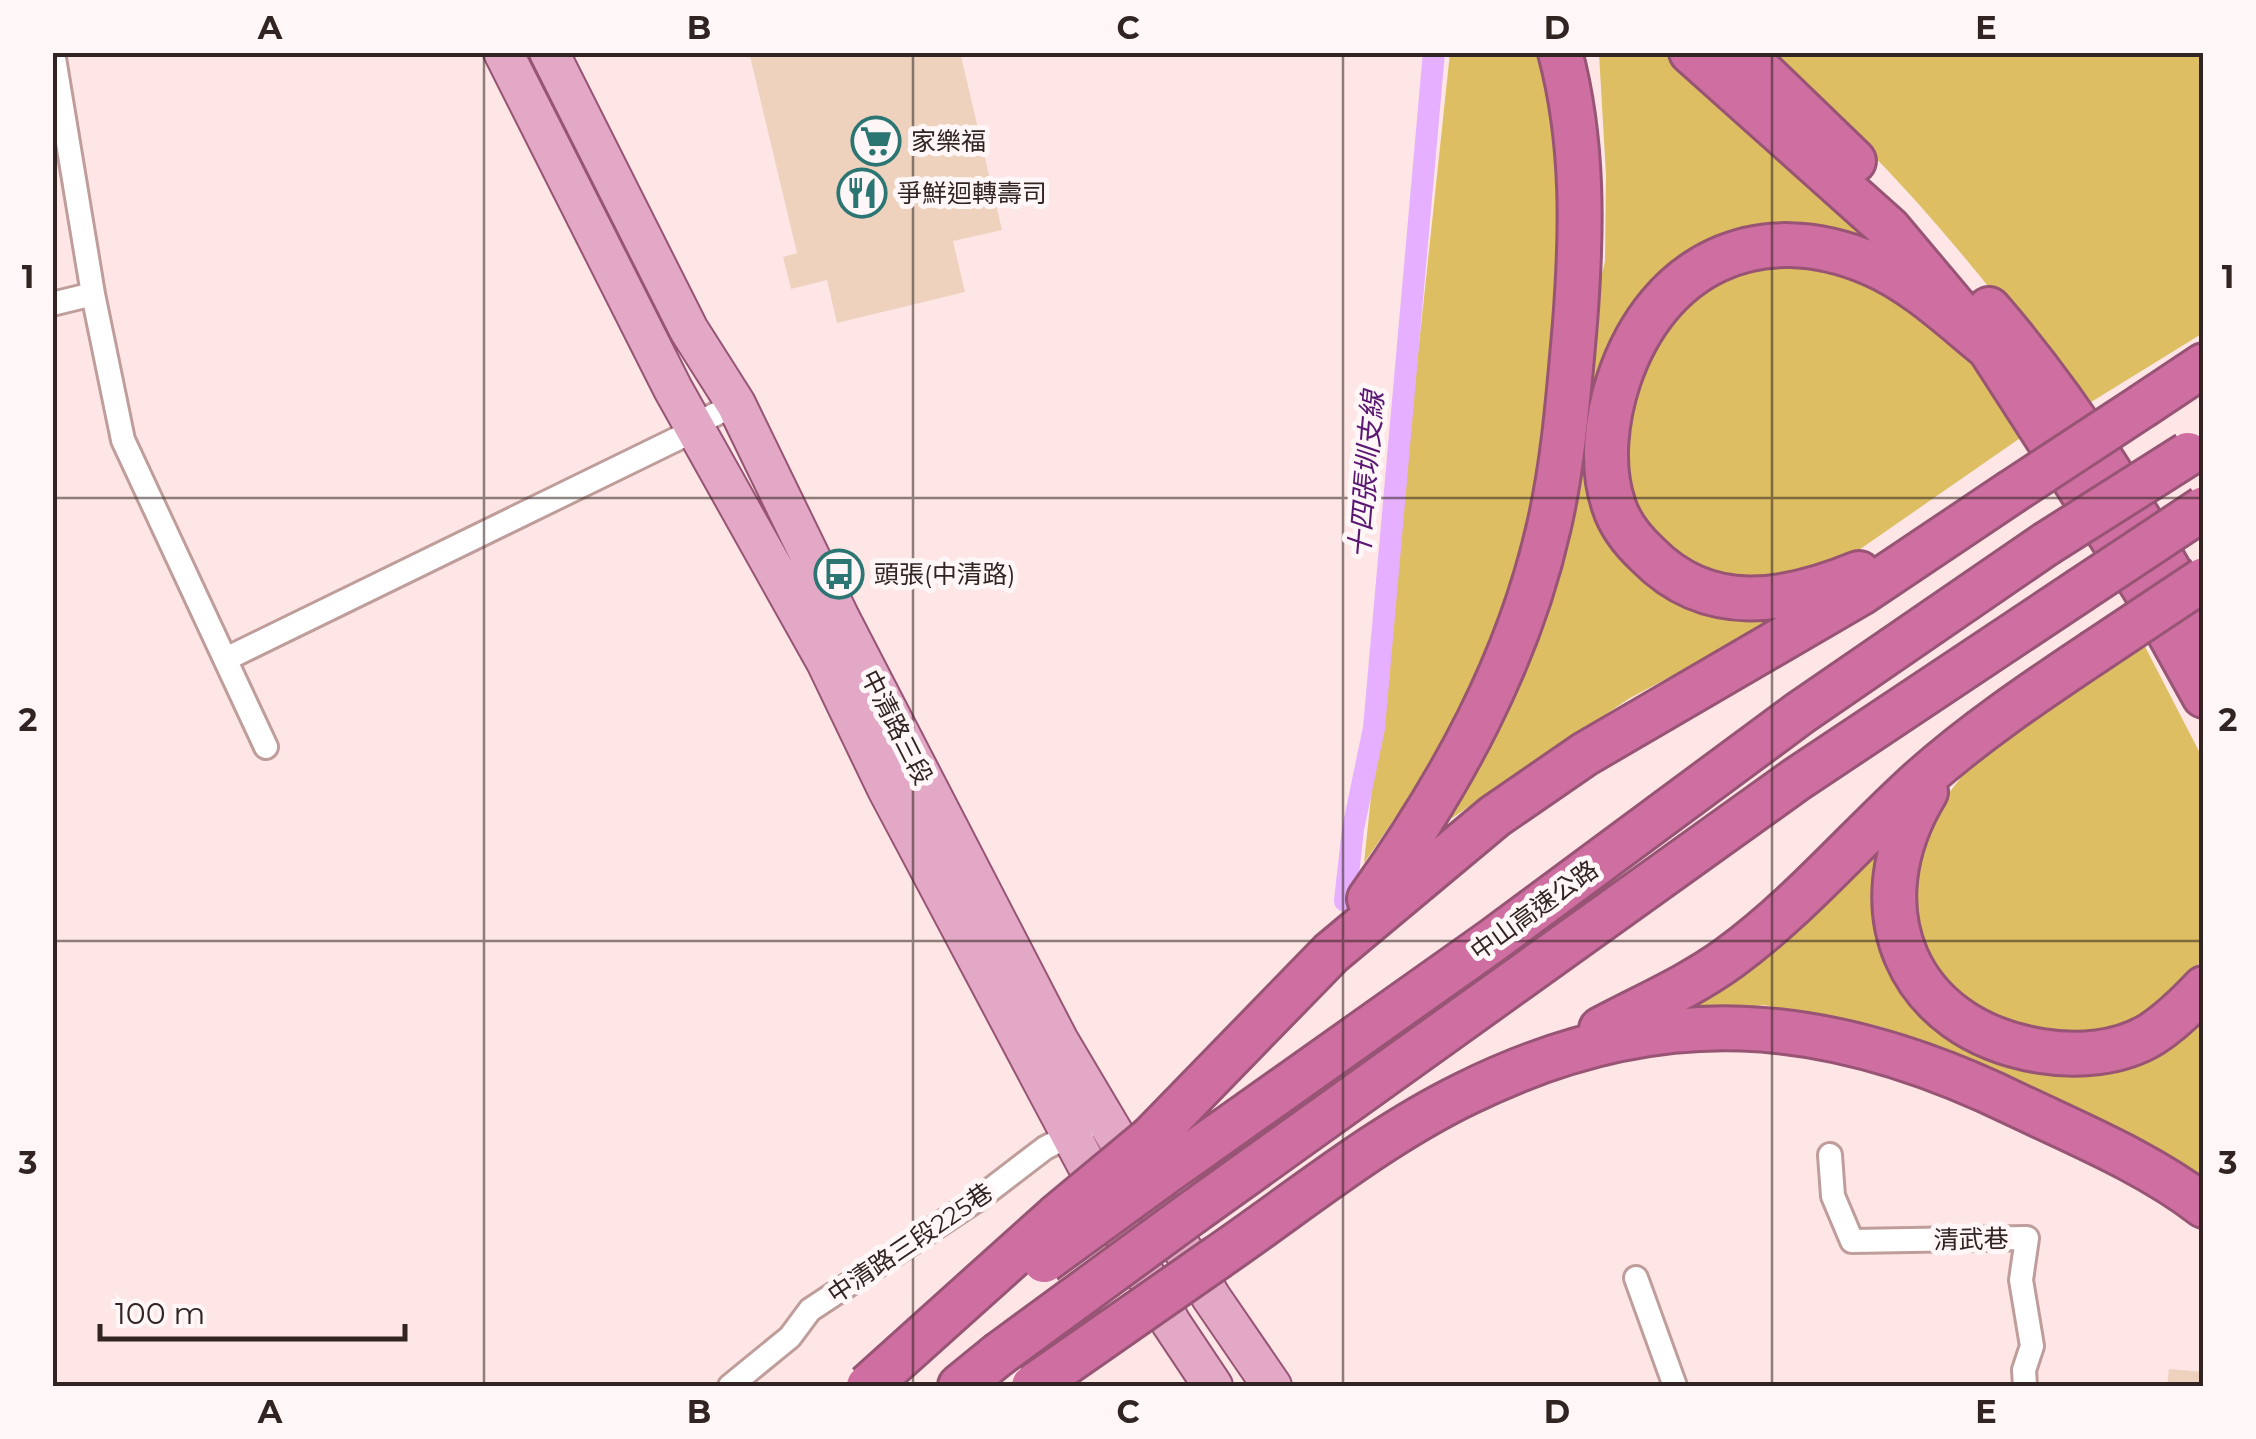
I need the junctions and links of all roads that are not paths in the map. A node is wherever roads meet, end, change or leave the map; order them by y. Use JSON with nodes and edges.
{"nodes":[{"id":1,"x":52,"y":52,"type":"edge"},
{"id":2,"x":502,"y":52,"type":"edge"},
{"id":3,"x":549,"y":52,"type":"edge"},
{"id":4,"x":1560,"y":52,"type":"edge"},
{"id":5,"x":1586,"y":52,"type":"edge"},
{"id":6,"x":1691,"y":52,"type":"edge"},
{"id":7,"x":1741,"y":52,"type":"edge"},
{"id":8,"x":92,"y":294,"type":"junction"},
{"id":9,"x":52,"y":304,"type":"edge"},
{"id":10,"x":1989,"y":348,"type":"junction"},
{"id":11,"x":1572,"y":349,"type":"junction"},
{"id":12,"x":2204,"y":366,"type":"edge"},
{"id":13,"x":736,"y":404,"type":"junction"},
{"id":14,"x":694,"y":425,"type":"junction"},
{"id":15,"x":2196,"y":448,"type":"edge"},
{"id":16,"x":2204,"y":508,"type":"edge"},
{"id":17,"x":1930,"y":545,"type":"junction"},
{"id":18,"x":2204,"y":578,"type":"edge"},
{"id":19,"x":2204,"y":634,"type":"edge"},
{"id":20,"x":226,"y":659,"type":"junction"},
{"id":21,"x":2204,"y":696,"type":"edge"},
{"id":22,"x":1962,"y":745,"type":"junction"},
{"id":23,"x":266,"y":747,"type":"dead end"},
{"id":24,"x":1331,"y":953,"type":"junction"},
{"id":25,"x":2204,"y":988,"type":"edge"},
{"id":26,"x":1530,"y":1066,"type":"junction"},
{"id":27,"x":1088,"y":1126,"type":"junction"},
{"id":28,"x":1160,"y":1154,"type":"junction"},
{"id":29,"x":1830,"y":1155,"type":"dead end"},
{"id":30,"x":2204,"y":1206,"type":"edge"},
{"id":31,"x":1636,"y":1278,"type":"dead end"},
{"id":32,"x":730,"y":1386,"type":"edge"},
{"id":33,"x":869,"y":1386,"type":"edge"},
{"id":34,"x":960,"y":1386,"type":"edge"},
{"id":35,"x":1033,"y":1386,"type":"edge"},
{"id":36,"x":1213,"y":1386,"type":"edge"},
{"id":37,"x":1272,"y":1386,"type":"edge"},
{"id":38,"x":1675,"y":1386,"type":"edge"},
{"id":39,"x":2025,"y":1386,"type":"edge"}],
"edges":[{"from":1,"to":8,"type":"street"},
{"from":2,"to":14,"type":"main road","name":"中清路三段"},
{"from":3,"to":13,"type":"main road","name":"中清路三段"},
{"from":4,"to":11,"type":"highway"},
{"from":5,"to":11,"type":"highway"},
{"from":6,"to":10,"type":"highway"},
{"from":7,"to":19,"type":"highway"},
{"from":8,"to":9,"type":"street"},
{"from":8,"to":20,"type":"street"},
{"from":10,"to":17,"type":"highway"},
{"from":10,"to":21,"type":"highway"},
{"from":11,"to":24,"type":"highway"},
{"from":12,"to":17,"type":"highway","bridge":true},
{"from":13,"to":14,"type":"street"},
{"from":13,"to":27,"type":"main road","name":"中清路三段"},
{"from":14,"to":20,"type":"street"},
{"from":14,"to":27,"type":"main road","name":"中清路三段"},
{"from":15,"to":28,"type":"highway","name":"中山高速公路","bridge":true},
{"from":16,"to":34,"type":"highway","name":"中山高速公路","bridge":true},
{"from":17,"to":24,"type":"highway"},
{"from":18,"to":22,"type":"highway","bridge":true},
{"from":20,"to":23,"type":"street"},
{"from":22,"to":25,"type":"highway"},
{"from":22,"to":26,"type":"highway"},
{"from":24,"to":28,"type":"highway"},
{"from":26,"to":30,"type":"highway"},
{"from":26,"to":35,"type":"highway","bridge":true},
{"from":27,"to":32,"type":"street","name":"中清路三段225巷"},
{"from":27,"to":36,"type":"main road","name":"中清路三段"},
{"from":27,"to":37,"type":"main road","name":"中清路三段"},
{"from":28,"to":33,"type":"highway","name":"中山高速公路","bridge":true},
{"from":29,"to":39,"type":"street","name":"清武巷"},
{"from":31,"to":38,"type":"street"}]}
